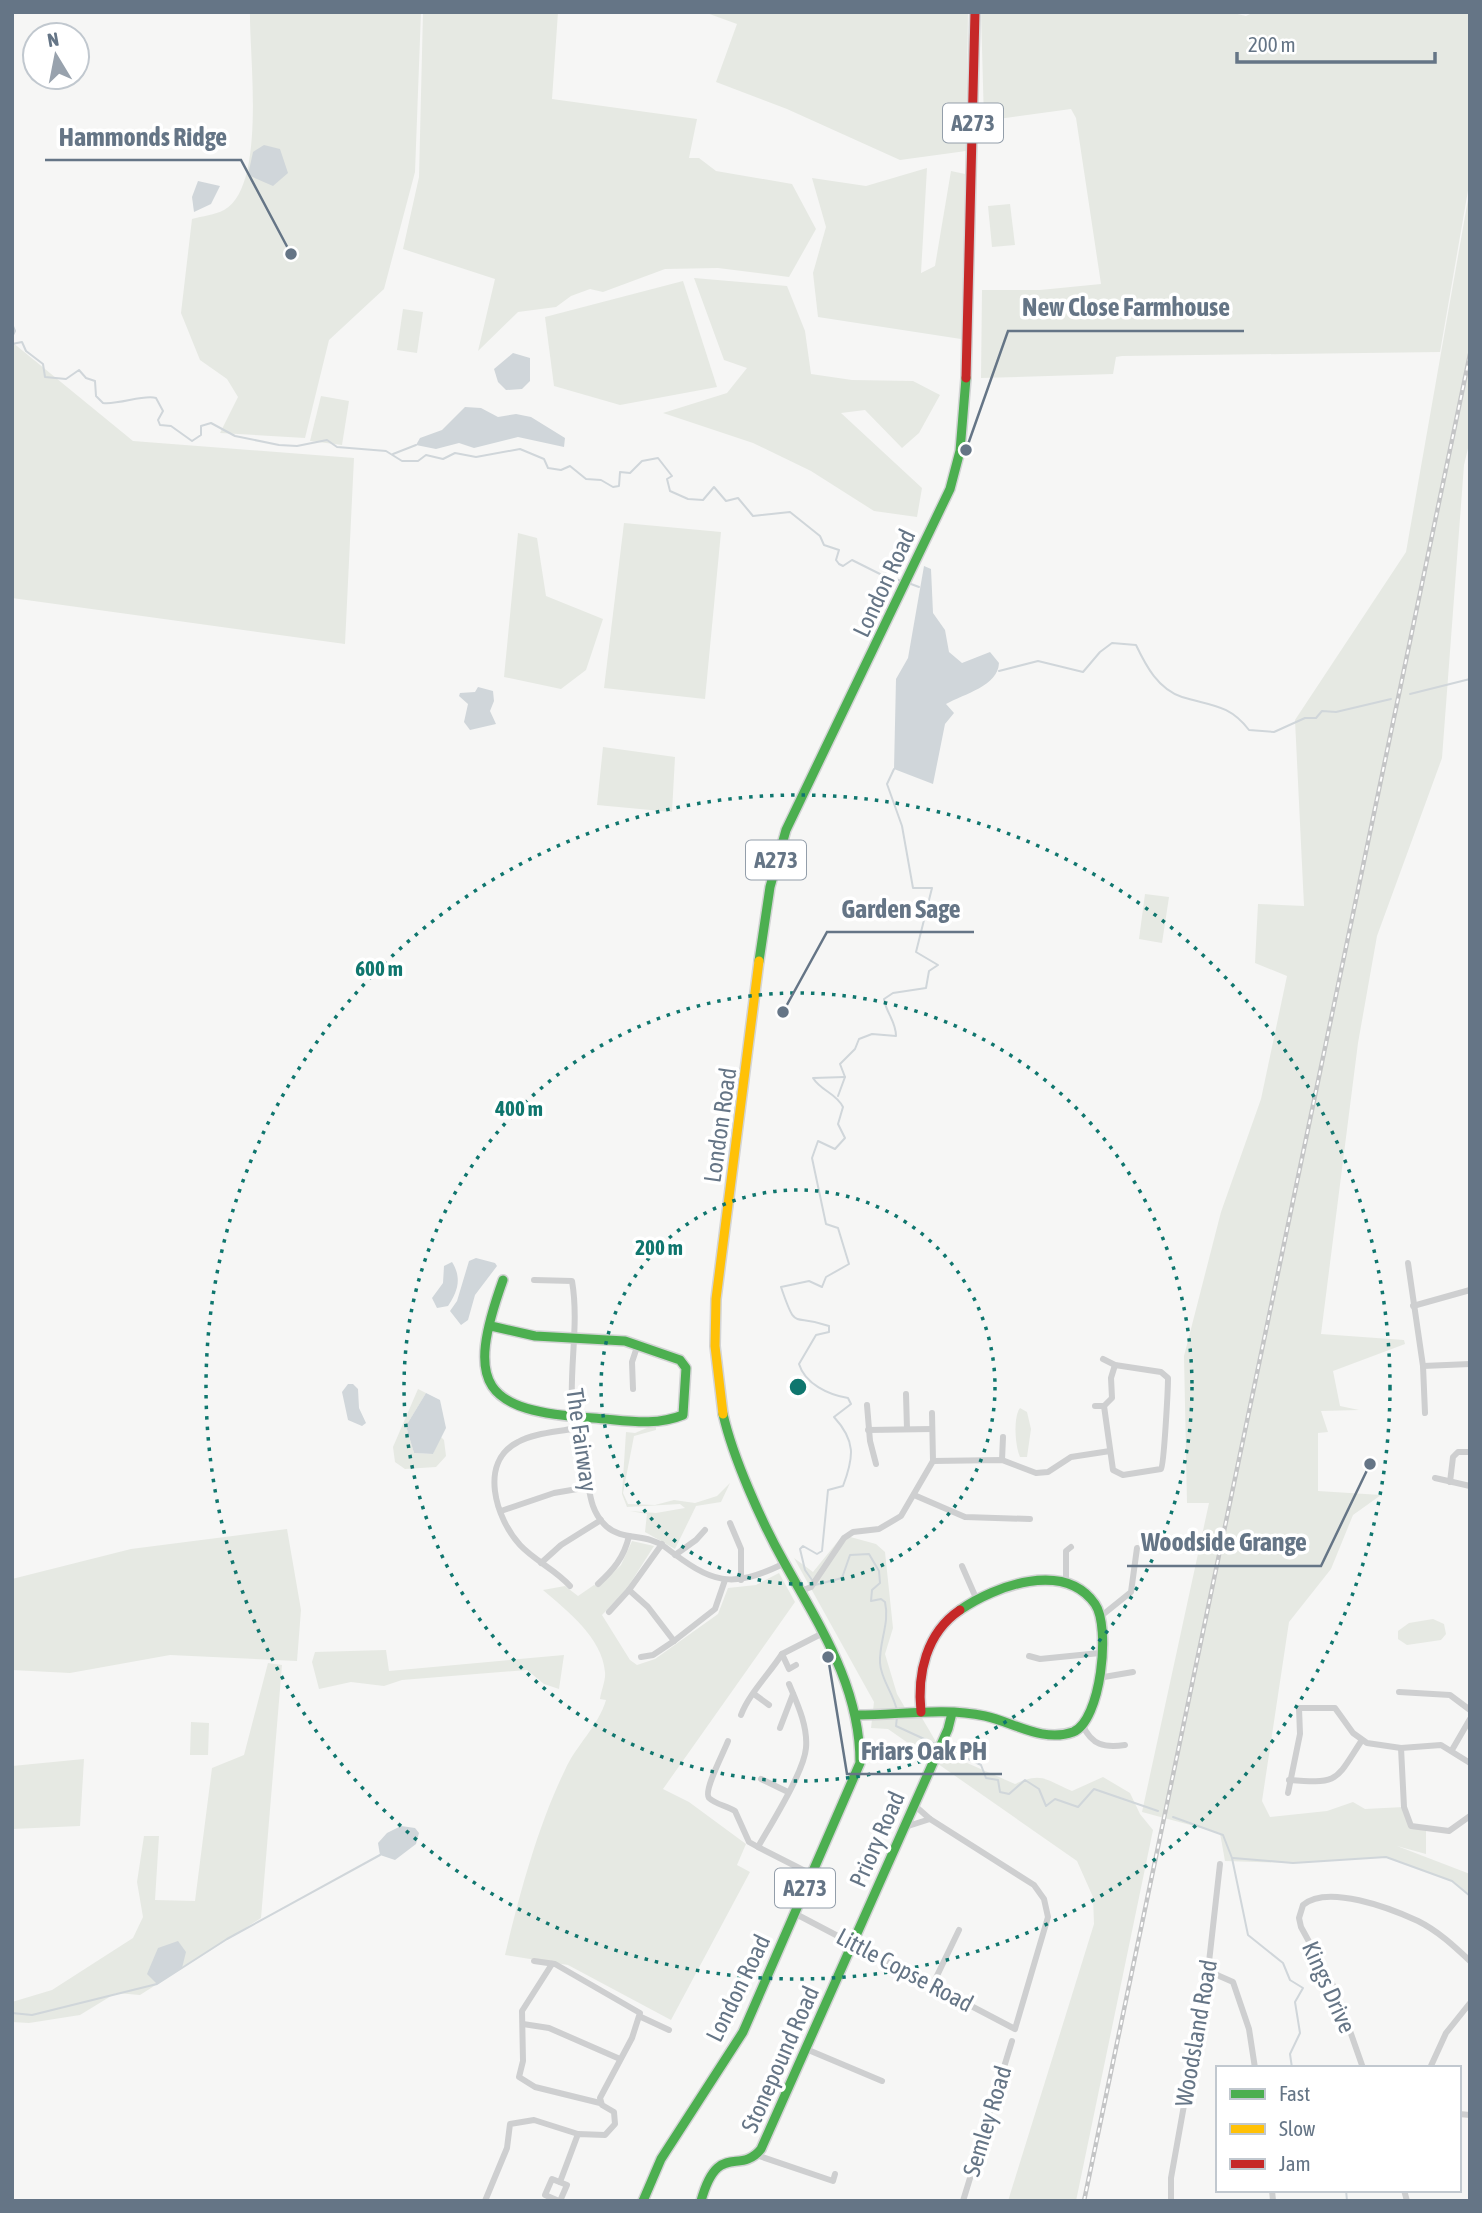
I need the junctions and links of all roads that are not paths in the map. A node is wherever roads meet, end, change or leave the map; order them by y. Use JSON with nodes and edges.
{"nodes":[{"id":1,"x":975,"y":12,"type":"edge"},
{"id":2,"x":1408,"y":1263,"type":"dead end"},
{"id":3,"x":534,"y":1279,"type":"dead end"},
{"id":4,"x":503,"y":1280,"type":"dead end"},
{"id":5,"x":1470,"y":1291,"type":"edge"},
{"id":6,"x":1413,"y":1306,"type":"junction"},
{"id":7,"x":491,"y":1326,"type":"junction"},
{"id":8,"x":574,"y":1336,"type":"junction"},
{"id":9,"x":637,"y":1347,"type":"junction"},
{"id":10,"x":1103,"y":1359,"type":"dead end"},
{"id":11,"x":1470,"y":1364,"type":"edge"},
{"id":12,"x":1115,"y":1365,"type":"junction"},
{"id":13,"x":1423,"y":1366,"type":"junction"},
{"id":14,"x":633,"y":1390,"type":"dead end"},
{"id":15,"x":906,"y":1394,"type":"dead end"},
{"id":16,"x":867,"y":1405,"type":"dead end"},
{"id":17,"x":1095,"y":1406,"type":"dead end"},
{"id":18,"x":1104,"y":1406,"type":"junction"},
{"id":19,"x":932,"y":1413,"type":"dead end"},
{"id":20,"x":1425,"y":1413,"type":"dead end"},
{"id":21,"x":573,"y":1417,"type":"junction"},
{"id":22,"x":576,"y":1428,"type":"junction"},
{"id":23,"x":907,"y":1429,"type":"junction"},
{"id":24,"x":932,"y":1429,"type":"junction"},
{"id":25,"x":869,"y":1430,"type":"junction"},
{"id":26,"x":1003,"y":1437,"type":"dead end"},
{"id":27,"x":1111,"y":1451,"type":"junction"},
{"id":28,"x":1469,"y":1452,"type":"edge"},
{"id":29,"x":1002,"y":1460,"type":"junction"},
{"id":30,"x":933,"y":1461,"type":"junction"},
{"id":31,"x":876,"y":1464,"type":"dead end"},
{"id":32,"x":1435,"y":1478,"type":"dead end"},
{"id":33,"x":1450,"y":1482,"type":"junction"},
{"id":34,"x":1470,"y":1486,"type":"edge"},
{"id":35,"x":589,"y":1487,"type":"junction"},
{"id":36,"x":914,"y":1495,"type":"junction"},
{"id":37,"x":501,"y":1511,"type":"junction"},
{"id":38,"x":1030,"y":1518,"type":"dead end"},
{"id":39,"x":601,"y":1520,"type":"junction"},
{"id":40,"x":730,"y":1522,"type":"dead end"},
{"id":41,"x":705,"y":1530,"type":"dead end"},
{"id":42,"x":629,"y":1536,"type":"junction"},
{"id":43,"x":662,"y":1544,"type":"junction"},
{"id":44,"x":1071,"y":1547,"type":"dead end"},
{"id":45,"x":1137,"y":1548,"type":"dead end"},
{"id":46,"x":675,"y":1555,"type":"junction"},
{"id":47,"x":541,"y":1563,"type":"junction"},
{"id":48,"x":785,"y":1563,"type":"junction"},
{"id":49,"x":962,"y":1566,"type":"dead end"},
{"id":50,"x":726,"y":1580,"type":"junction"},
{"id":51,"x":741,"y":1580,"type":"junction"},
{"id":52,"x":598,"y":1584,"type":"dead end"},
{"id":53,"x":1066,"y":1584,"type":"junction"},
{"id":54,"x":570,"y":1586,"type":"dead end"},
{"id":55,"x":629,"y":1590,"type":"junction"},
{"id":56,"x":801,"y":1591,"type":"junction"},
{"id":57,"x":976,"y":1598,"type":"junction"},
{"id":58,"x":609,"y":1612,"type":"dead end"},
{"id":59,"x":1100,"y":1617,"type":"junction"},
{"id":60,"x":823,"y":1633,"type":"junction"},
{"id":61,"x":674,"y":1641,"type":"junction"},
{"id":62,"x":1100,"y":1653,"type":"junction"},
{"id":63,"x":782,"y":1654,"type":"junction"},
{"id":64,"x":1028,"y":1656,"type":"dead end"},
{"id":65,"x":641,"y":1657,"type":"dead end"},
{"id":66,"x":796,"y":1665,"type":"dead end"},
{"id":67,"x":1133,"y":1672,"type":"dead end"},
{"id":68,"x":1098,"y":1678,"type":"junction"},
{"id":69,"x":789,"y":1684,"type":"dead end"},
{"id":70,"x":1399,"y":1692,"type":"dead end"},
{"id":71,"x":793,"y":1693,"type":"junction"},
{"id":72,"x":754,"y":1694,"type":"junction"},
{"id":73,"x":769,"y":1704,"type":"dead end"},
{"id":74,"x":1470,"y":1710,"type":"edge"},
{"id":75,"x":922,"y":1712,"type":"junction"},
{"id":76,"x":951,"y":1713,"type":"junction"},
{"id":77,"x":858,"y":1714,"type":"junction"},
{"id":78,"x":740,"y":1716,"type":"dead end"},
{"id":79,"x":1470,"y":1719,"type":"edge"},
{"id":80,"x":1083,"y":1726,"type":"junction"},
{"id":81,"x":780,"y":1728,"type":"dead end"},
{"id":82,"x":1362,"y":1740,"type":"junction"},
{"id":83,"x":728,"y":1741,"type":"dead end"},
{"id":84,"x":1125,"y":1745,"type":"dead end"},
{"id":85,"x":1401,"y":1748,"type":"junction"},
{"id":86,"x":1452,"y":1751,"type":"junction"},
{"id":87,"x":1470,"y":1763,"type":"edge"},
{"id":88,"x":761,"y":1779,"type":"dead end"},
{"id":89,"x":1289,"y":1780,"type":"junction"},
{"id":90,"x":788,"y":1792,"type":"junction"},
{"id":91,"x":1288,"y":1793,"type":"dead end"},
{"id":92,"x":913,"y":1804,"type":"junction"},
{"id":93,"x":1470,"y":1816,"type":"edge"},
{"id":94,"x":930,"y":1819,"type":"junction"},
{"id":95,"x":902,"y":1829,"type":"junction"},
{"id":96,"x":758,"y":1847,"type":"junction"},
{"id":97,"x":1220,"y":1864,"type":"dead end"},
{"id":98,"x":811,"y":1874,"type":"junction"},
{"id":99,"x":794,"y":1913,"type":"junction"},
{"id":100,"x":959,"y":1930,"type":"dead end"},
{"id":101,"x":853,"y":1942,"type":"junction"},
{"id":102,"x":534,"y":1961,"type":"dead end"},
{"id":103,"x":1470,"y":1961,"type":"edge"},
{"id":104,"x":552,"y":1964,"type":"junction"},
{"id":105,"x":1208,"y":1971,"type":"junction"},
{"id":106,"x":933,"y":1984,"type":"junction"},
{"id":107,"x":1470,"y":2003,"type":"edge"},
{"id":108,"x":641,"y":2017,"type":"junction"},
{"id":109,"x":523,"y":2024,"type":"junction"},
{"id":110,"x":669,"y":2030,"type":"dead end"},
{"id":111,"x":1012,"y":2041,"type":"dead end"},
{"id":112,"x":806,"y":2049,"type":"junction"},
{"id":113,"x":620,"y":2059,"type":"junction"},
{"id":114,"x":1255,"y":2066,"type":"edge"},
{"id":115,"x":1362,"y":2066,"type":"edge"},
{"id":116,"x":1431,"y":2066,"type":"edge"},
{"id":117,"x":882,"y":2081,"type":"dead end"},
{"id":118,"x":600,"y":2103,"type":"junction"},
{"id":119,"x":578,"y":2133,"type":"junction"},
{"id":120,"x":756,"y":2155,"type":"junction"},
{"id":121,"x":835,"y":2174,"type":"dead end"},
{"id":122,"x":560,"y":2182,"type":"junction"},
{"id":123,"x":556,"y":2200,"type":"edge"},
{"id":124,"x":485,"y":2201,"type":"edge"},
{"id":125,"x":643,"y":2201,"type":"edge"},
{"id":126,"x":701,"y":2201,"type":"edge"},
{"id":127,"x":963,"y":2201,"type":"edge"},
{"id":128,"x":1171,"y":2201,"type":"edge"}],
"edges":[{"from":1,"to":48,"type":"main road","name":"London Road","number":"A273"},
{"from":2,"to":6,"type":"street"},
{"from":3,"to":8,"type":"street","name":"The Fairway"},
{"from":4,"to":7,"type":"main road"},
{"from":5,"to":6,"type":"street"},
{"from":6,"to":13,"type":"street"},
{"from":7,"to":8,"type":"main road"},
{"from":7,"to":21,"type":"main road"},
{"from":8,"to":9,"type":"main road"},
{"from":8,"to":21,"type":"street","name":"The Fairway"},
{"from":9,"to":14,"type":"street"},
{"from":9,"to":21,"type":"main road"},
{"from":10,"to":12,"type":"street"},
{"from":11,"to":13,"type":"street"},
{"from":12,"to":18,"type":"street"},
{"from":12,"to":27,"type":"street"},
{"from":13,"to":20,"type":"street"},
{"from":15,"to":23,"type":"street"},
{"from":16,"to":25,"type":"street"},
{"from":17,"to":18,"type":"street"},
{"from":18,"to":27,"type":"street"},
{"from":19,"to":24,"type":"street"},
{"from":21,"to":22,"type":"street","name":"The Fairway"},
{"from":22,"to":35,"type":"street","name":"The Fairway"},
{"from":22,"to":37,"type":"street"},
{"from":23,"to":24,"type":"street"},
{"from":23,"to":25,"type":"street"},
{"from":24,"to":30,"type":"street"},
{"from":25,"to":31,"type":"street"},
{"from":26,"to":29,"type":"street"},
{"from":27,"to":29,"type":"street"},
{"from":28,"to":33,"type":"street"},
{"from":29,"to":30,"type":"street"},
{"from":30,"to":36,"type":"street"},
{"from":32,"to":33,"type":"street"},
{"from":33,"to":34,"type":"street"},
{"from":35,"to":37,"type":"street"},
{"from":35,"to":39,"type":"street","name":"The Fairway"},
{"from":36,"to":38,"type":"street"},
{"from":36,"to":56,"type":"street"},
{"from":37,"to":47,"type":"street"},
{"from":39,"to":42,"type":"street","name":"The Fairway"},
{"from":39,"to":47,"type":"street"},
{"from":40,"to":51,"type":"street"},
{"from":41,"to":46,"type":"street"},
{"from":42,"to":43,"type":"street","name":"The Fairway"},
{"from":42,"to":52,"type":"street"},
{"from":43,"to":46,"type":"street","name":"The Fairway"},
{"from":43,"to":55,"type":"street"},
{"from":44,"to":53,"type":"street"},
{"from":45,"to":59,"type":"street"},
{"from":46,"to":50,"type":"street","name":"The Fairway"},
{"from":47,"to":54,"type":"street"},
{"from":48,"to":51,"type":"street","name":"The Fairway"},
{"from":48,"to":56,"type":"main road","name":"London Road","number":"A273"},
{"from":49,"to":57,"type":"street"},
{"from":50,"to":51,"type":"street","name":"The Fairway"},
{"from":50,"to":61,"type":"street"},
{"from":53,"to":57,"type":"main road"},
{"from":53,"to":59,"type":"main road"},
{"from":55,"to":58,"type":"street"},
{"from":55,"to":61,"type":"street"},
{"from":56,"to":60,"type":"main road","name":"London Road","number":"A273"},
{"from":57,"to":75,"type":"main road"},
{"from":59,"to":62,"type":"main road"},
{"from":60,"to":63,"type":"street"},
{"from":60,"to":77,"type":"main road","name":"London Road","number":"A273"},
{"from":61,"to":65,"type":"street"},
{"from":62,"to":64,"type":"street"},
{"from":62,"to":68,"type":"main road"},
{"from":63,"to":66,"type":"street"},
{"from":63,"to":72,"type":"street"},
{"from":67,"to":68,"type":"street"},
{"from":68,"to":80,"type":"main road"},
{"from":69,"to":71,"type":"street"},
{"from":70,"to":74,"type":"street"},
{"from":71,"to":81,"type":"street"},
{"from":71,"to":90,"type":"street"},
{"from":72,"to":73,"type":"street"},
{"from":72,"to":78,"type":"street"},
{"from":75,"to":76,"type":"main road"},
{"from":75,"to":77,"type":"main road"},
{"from":76,"to":80,"type":"main road"},
{"from":76,"to":92,"type":"main road","name":"Priory Road"},
{"from":77,"to":98,"type":"main road","name":"London Road","number":"A273"},
{"from":79,"to":86,"type":"street"},
{"from":80,"to":84,"type":"street"},
{"from":82,"to":85,"type":"street"},
{"from":82,"to":89,"type":"street"},
{"from":82,"to":89,"type":"street"},
{"from":83,"to":96,"type":"street"},
{"from":85,"to":86,"type":"street"},
{"from":85,"to":93,"type":"street"},
{"from":86,"to":87,"type":"street"},
{"from":88,"to":90,"type":"street"},
{"from":89,"to":91,"type":"street"},
{"from":90,"to":96,"type":"street"},
{"from":92,"to":94,"type":"street"},
{"from":92,"to":95,"type":"main road","name":"Priory Road"},
{"from":94,"to":95,"type":"street"},
{"from":94,"to":106,"type":"street","name":"Little Copse Road"},
{"from":95,"to":101,"type":"main road","name":"Priory Road"},
{"from":96,"to":98,"type":"street"},
{"from":97,"to":105,"type":"street","name":"Woodsland Road"},
{"from":98,"to":99,"type":"main road","name":"London Road","number":"A273"},
{"from":99,"to":101,"type":"street","name":"Little Copse Road"},
{"from":99,"to":125,"type":"main road","name":"London Road","number":"A273"},
{"from":100,"to":106,"type":"street"},
{"from":101,"to":106,"type":"street","name":"Little Copse Road"},
{"from":101,"to":112,"type":"main road","name":"Stonepound Road"},
{"from":102,"to":104,"type":"street"},
{"from":103,"to":115,"type":"street","name":"Kings Drive"},
{"from":104,"to":108,"type":"street"},
{"from":104,"to":109,"type":"street"},
{"from":105,"to":114,"type":"street"},
{"from":105,"to":128,"type":"street","name":"Woodsland Road"},
{"from":107,"to":116,"type":"street"},
{"from":108,"to":110,"type":"street"},
{"from":108,"to":113,"type":"street"},
{"from":109,"to":113,"type":"street"},
{"from":109,"to":118,"type":"street"},
{"from":111,"to":127,"type":"street","name":"Semley Road"},
{"from":112,"to":117,"type":"street"},
{"from":112,"to":120,"type":"main road","name":"Stonepound Road"},
{"from":113,"to":118,"type":"street"},
{"from":118,"to":119,"type":"street"},
{"from":119,"to":122,"type":"street"},
{"from":119,"to":124,"type":"street"},
{"from":120,"to":121,"type":"street"},
{"from":120,"to":126,"type":"main road","name":"Stonepound Road"},
{"from":122,"to":123,"type":"street"},
{"from":122,"to":123,"type":"street"}]}
